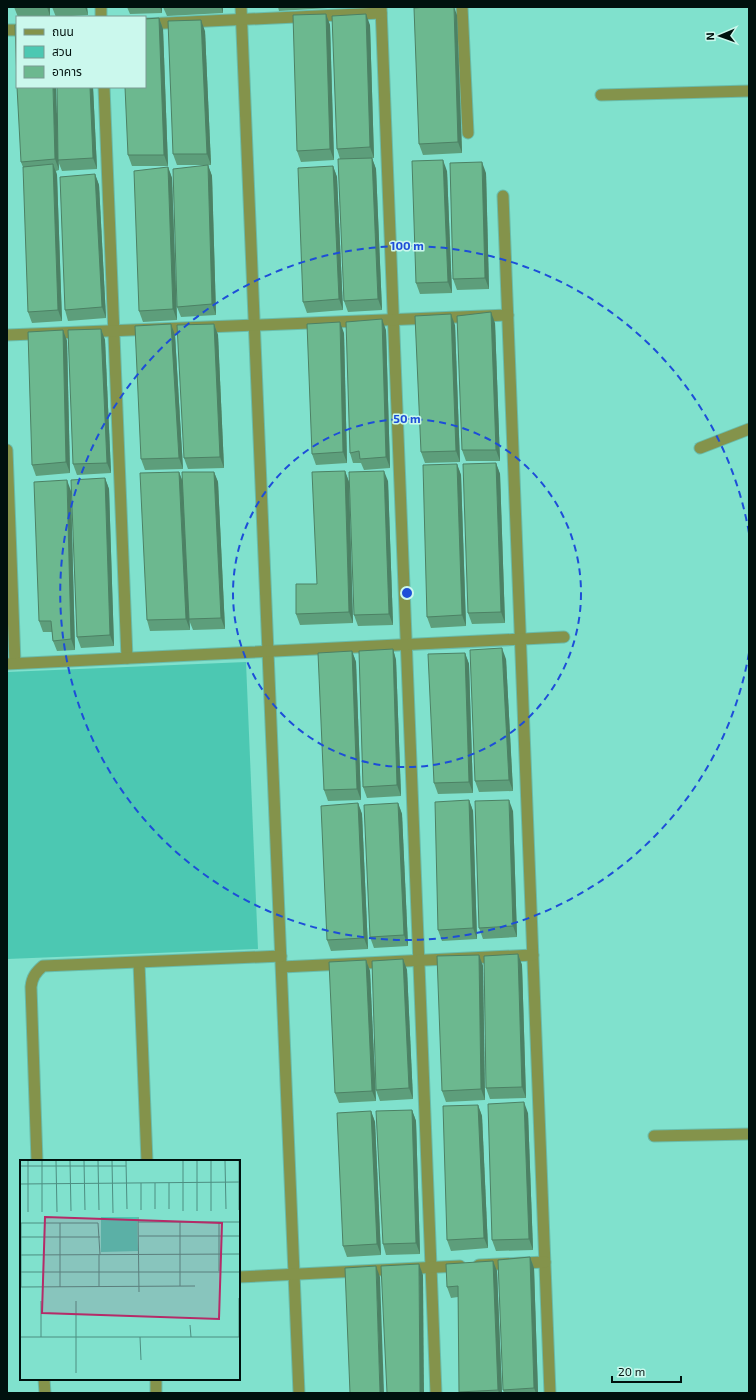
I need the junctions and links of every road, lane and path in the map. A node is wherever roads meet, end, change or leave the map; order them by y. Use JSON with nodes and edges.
{"nodes":[{"id":1,"x":241,"y":7,"type":"edge"},
{"id":2,"x":462,"y":7,"type":"edge"},
{"id":3,"x":381,"y":10,"type":"edge"},
{"id":4,"x":242,"y":19,"type":"junction"},
{"id":5,"x":146,"y":24,"type":"edge"},
{"id":6,"x":104,"y":88,"type":"edge"},
{"id":7,"x":749,"y":91,"type":"edge"},
{"id":8,"x":601,"y":96,"type":"dead end"},
{"id":9,"x":468,"y":133,"type":"dead end"},
{"id":10,"x":503,"y":196,"type":"dead end"},
{"id":11,"x":508,"y":315,"type":"junction"},
{"id":12,"x":393,"y":320,"type":"junction"},
{"id":13,"x":255,"y":325,"type":"junction"},
{"id":14,"x":114,"y":331,"type":"junction"},
{"id":15,"x":7,"y":336,"type":"edge"},
{"id":16,"x":749,"y":429,"type":"edge"},
{"id":17,"x":700,"y":448,"type":"dead end"},
{"id":18,"x":7,"y":450,"type":"edge"},
{"id":19,"x":564,"y":637,"type":"dead end"},
{"id":20,"x":520,"y":639,"type":"junction"},
{"id":21,"x":406,"y":644,"type":"junction"},
{"id":22,"x":268,"y":651,"type":"junction"},
{"id":23,"x":127,"y":658,"type":"junction"},
{"id":24,"x":11,"y":664,"type":"edge"},
{"id":25,"x":533,"y":955,"type":"junction"},
{"id":26,"x":419,"y":960,"type":"junction"},
{"id":27,"x":281,"y":962,"type":"junction"},
{"id":28,"x":139,"y":963,"type":"junction"},
{"id":29,"x":749,"y":1134,"type":"edge"},
{"id":30,"x":654,"y":1136,"type":"dead end"},
{"id":31,"x":37,"y":1160,"type":"edge"},
{"id":32,"x":147,"y":1160,"type":"edge"},
{"id":33,"x":545,"y":1262,"type":"junction"},
{"id":34,"x":431,"y":1268,"type":"junction"},
{"id":35,"x":294,"y":1274,"type":"junction"},
{"id":36,"x":240,"y":1277,"type":"edge"},
{"id":37,"x":44,"y":1380,"type":"edge"},
{"id":38,"x":156,"y":1380,"type":"edge"},
{"id":39,"x":45,"y":1393,"type":"edge"},
{"id":40,"x":156,"y":1393,"type":"edge"},
{"id":41,"x":299,"y":1393,"type":"edge"},
{"id":42,"x":436,"y":1393,"type":"edge"},
{"id":43,"x":550,"y":1393,"type":"edge"}],
"edges":[{"from":1,"to":4,"type":"street"},
{"from":2,"to":9,"type":"street"},
{"from":3,"to":4,"type":"street"},
{"from":3,"to":12,"type":"street"},
{"from":4,"to":5,"type":"street"},
{"from":4,"to":13,"type":"street"},
{"from":6,"to":14,"type":"street"},
{"from":7,"to":8,"type":"street"},
{"from":10,"to":11,"type":"street"},
{"from":11,"to":12,"type":"street"},
{"from":11,"to":20,"type":"street"},
{"from":12,"to":13,"type":"street"},
{"from":12,"to":21,"type":"street"},
{"from":13,"to":14,"type":"street"},
{"from":13,"to":22,"type":"street"},
{"from":14,"to":15,"type":"street"},
{"from":14,"to":23,"type":"street"},
{"from":16,"to":17,"type":"street"},
{"from":18,"to":24,"type":"street"},
{"from":19,"to":20,"type":"street"},
{"from":20,"to":21,"type":"street"},
{"from":20,"to":25,"type":"street"},
{"from":21,"to":22,"type":"street"},
{"from":21,"to":26,"type":"street"},
{"from":22,"to":23,"type":"street"},
{"from":22,"to":27,"type":"street"},
{"from":23,"to":24,"type":"street"},
{"from":25,"to":26,"type":"street"},
{"from":25,"to":33,"type":"street"},
{"from":26,"to":27,"type":"street"},
{"from":26,"to":34,"type":"street"},
{"from":27,"to":28,"type":"street"},
{"from":27,"to":35,"type":"street"},
{"from":28,"to":31,"type":"street"},
{"from":28,"to":32,"type":"street"},
{"from":29,"to":30,"type":"street"},
{"from":33,"to":34,"type":"street"},
{"from":33,"to":43,"type":"street"},
{"from":34,"to":35,"type":"street"},
{"from":34,"to":42,"type":"street"},
{"from":35,"to":36,"type":"street"},
{"from":35,"to":41,"type":"street"},
{"from":37,"to":39,"type":"street"},
{"from":38,"to":40,"type":"street"}]}
